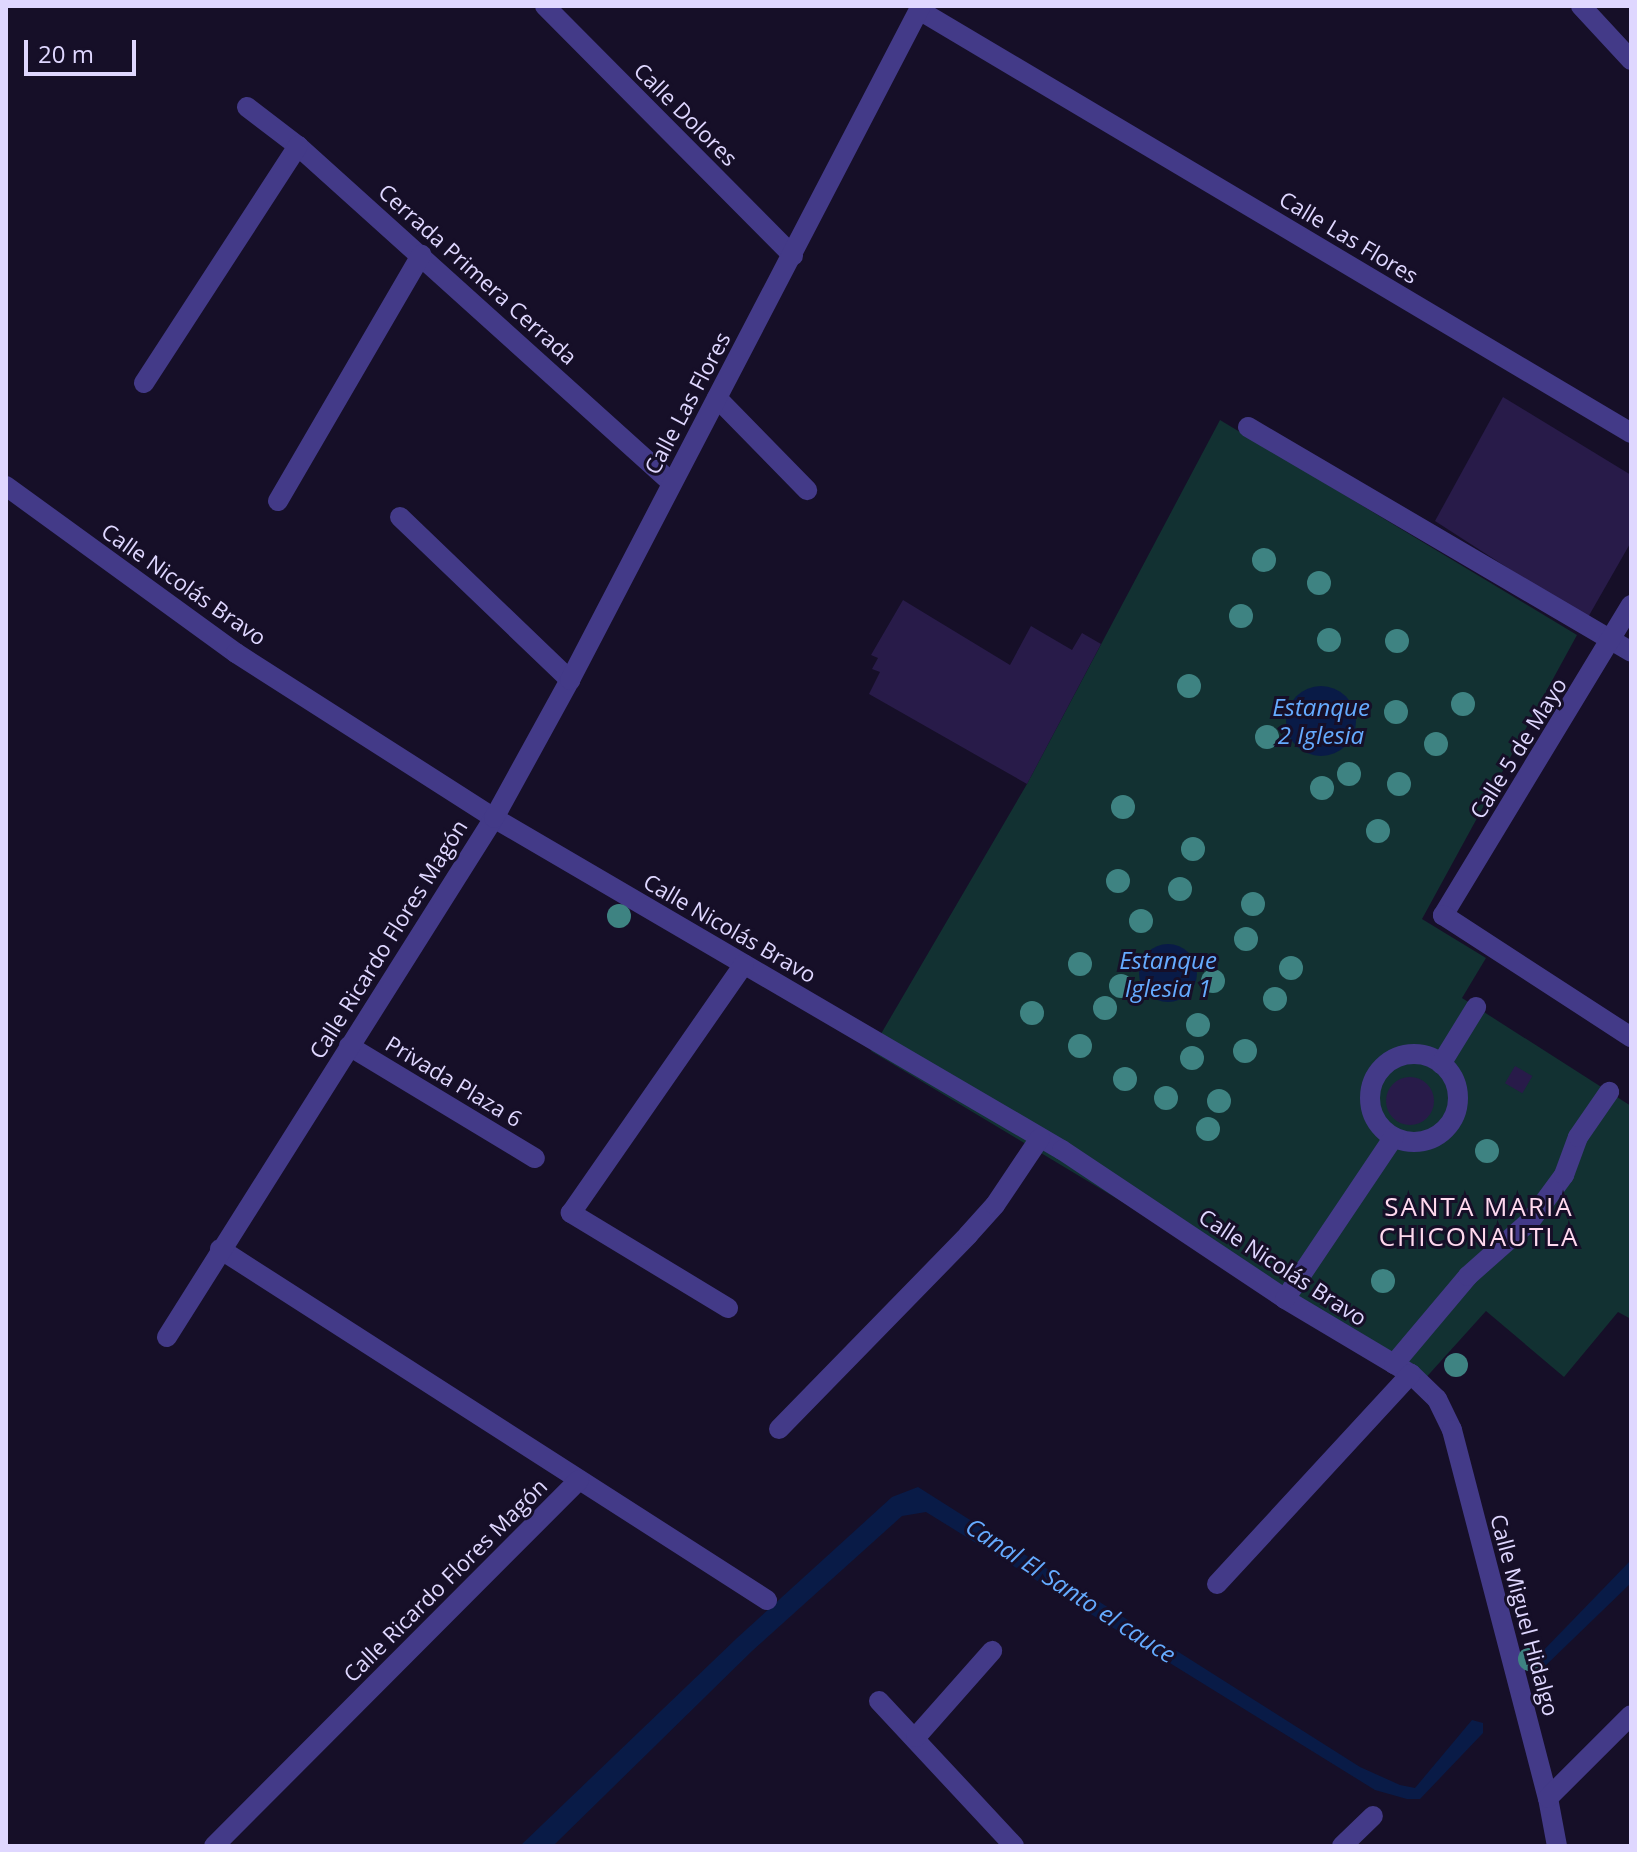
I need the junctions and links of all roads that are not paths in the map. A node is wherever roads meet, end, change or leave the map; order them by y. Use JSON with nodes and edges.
{"nodes":[{"id":1,"x":545,"y":6,"type":"edge"},
{"id":2,"x":1581,"y":6,"type":"edge"},
{"id":3,"x":920,"y":8,"type":"edge"},
{"id":4,"x":1631,"y":60,"type":"edge"},
{"id":5,"x":247,"y":107,"type":"dead end"},
{"id":6,"x":298,"y":146,"type":"junction"},
{"id":7,"x":421,"y":255,"type":"junction"},
{"id":8,"x":793,"y":256,"type":"junction"},
{"id":9,"x":144,"y":383,"type":"dead end"},
{"id":10,"x":717,"y":398,"type":"junction"},
{"id":11,"x":1248,"y":427,"type":"dead end"},
{"id":12,"x":1631,"y":433,"type":"edge"},
{"id":13,"x":672,"y":483,"type":"junction"},
{"id":14,"x":6,"y":486,"type":"edge"},
{"id":15,"x":807,"y":490,"type":"dead end"},
{"id":16,"x":278,"y":501,"type":"dead end"},
{"id":17,"x":400,"y":517,"type":"dead end"},
{"id":18,"x":1631,"y":605,"type":"edge"},
{"id":19,"x":1613,"y":639,"type":"junction"},
{"id":20,"x":1631,"y":652,"type":"edge"},
{"id":21,"x":570,"y":680,"type":"junction"},
{"id":22,"x":494,"y":818,"type":"junction"},
{"id":23,"x":744,"y":964,"type":"junction"},
{"id":24,"x":1476,"y":1007,"type":"dead end"},
{"id":25,"x":1631,"y":1037,"type":"edge"},
{"id":26,"x":349,"y":1046,"type":"junction"},
{"id":27,"x":1441,"y":1064,"type":"junction"},
{"id":28,"x":1609,"y":1092,"type":"dead end"},
{"id":29,"x":1394,"y":1137,"type":"junction"},
{"id":30,"x":1040,"y":1138,"type":"junction"},
{"id":31,"x":535,"y":1158,"type":"dead end"},
{"id":32,"x":220,"y":1249,"type":"junction"},
{"id":33,"x":1285,"y":1299,"type":"junction"},
{"id":34,"x":728,"y":1308,"type":"dead end"},
{"id":35,"x":167,"y":1337,"type":"dead end"},
{"id":36,"x":1402,"y":1369,"type":"junction"},
{"id":37,"x":1437,"y":1399,"type":"joint"},
{"id":38,"x":779,"y":1429,"type":"dead end"},
{"id":39,"x":579,"y":1480,"type":"junction"},
{"id":40,"x":1217,"y":1584,"type":"dead end"},
{"id":41,"x":767,"y":1600,"type":"dead end"},
{"id":42,"x":992,"y":1651,"type":"dead end"},
{"id":43,"x":879,"y":1701,"type":"dead end"},
{"id":44,"x":1631,"y":1715,"type":"edge"},
{"id":45,"x":916,"y":1737,"type":"junction"},
{"id":46,"x":1548,"y":1798,"type":"junction"},
{"id":47,"x":1373,"y":1816,"type":"dead end"},
{"id":48,"x":214,"y":1846,"type":"edge"},
{"id":49,"x":1014,"y":1846,"type":"edge"},
{"id":50,"x":1342,"y":1846,"type":"edge"},
{"id":51,"x":1557,"y":1846,"type":"edge"}],
"edges":[{"from":1,"to":8,"type":"street","name":"Calle Dolores"},
{"from":2,"to":4,"type":"street"},
{"from":3,"to":8,"type":"street","name":"Calle Las Flores"},
{"from":3,"to":12,"type":"street","name":"Calle Las Flores"},
{"from":5,"to":6,"type":"street","name":"Cerrada Primera Cerrada"},
{"from":6,"to":7,"type":"street","name":"Cerrada Primera Cerrada"},
{"from":6,"to":9,"type":"street"},
{"from":7,"to":13,"type":"street","name":"Cerrada Primera Cerrada"},
{"from":7,"to":16,"type":"street"},
{"from":8,"to":10,"type":"street","name":"Calle Las Flores"},
{"from":10,"to":13,"type":"street","name":"Calle Las Flores"},
{"from":10,"to":15,"type":"street"},
{"from":11,"to":19,"type":"street"},
{"from":13,"to":21,"type":"street","name":"Calle Las Flores"},
{"from":14,"to":22,"type":"street","name":"Calle Nicolás Bravo"},
{"from":17,"to":21,"type":"street"},
{"from":18,"to":19,"type":"street","name":"Calle 5 de Mayo"},
{"from":19,"to":20,"type":"street"},
{"from":19,"to":25,"type":"street","name":"Calle 5 de Mayo"},
{"from":21,"to":22,"type":"street","name":"Calle Las Flores"},
{"from":22,"to":23,"type":"street","name":"Calle Nicolás Bravo"},
{"from":22,"to":26,"type":"street","name":"Calle Ricardo Flores Magón"},
{"from":23,"to":30,"type":"street","name":"Calle Nicolás Bravo"},
{"from":23,"to":34,"type":"street"},
{"from":24,"to":27,"type":"street"},
{"from":26,"to":31,"type":"street","name":"Privada Plaza 6"},
{"from":26,"to":32,"type":"street","name":"Calle Ricardo Flores Magón"},
{"from":27,"to":29,"type":"street"},
{"from":27,"to":29,"type":"street"},
{"from":28,"to":36,"type":"street"},
{"from":29,"to":33,"type":"street"},
{"from":30,"to":33,"type":"street","name":"Calle Nicolás Bravo"},
{"from":30,"to":38,"type":"street"},
{"from":32,"to":35,"type":"street","name":"Calle Ricardo Flores Magón"},
{"from":32,"to":39,"type":"street","name":"Calle Ricardo Flores Magón"},
{"from":33,"to":36,"type":"street","name":"Calle Nicolás Bravo"},
{"from":36,"to":37,"type":"street","name":"Calle Nicolás Bravo"},
{"from":36,"to":40,"type":"street"},
{"from":37,"to":46,"type":"street","name":"Calle Miguel Hidalgo"},
{"from":39,"to":41,"type":"street"},
{"from":39,"to":48,"type":"street","name":"Calle Ricardo Flores Magón"},
{"from":42,"to":45,"type":"street"},
{"from":43,"to":45,"type":"street"},
{"from":44,"to":46,"type":"street"},
{"from":45,"to":49,"type":"street"},
{"from":46,"to":51,"type":"street","name":"Calle Miguel Hidalgo"},
{"from":47,"to":50,"type":"street"}]}
